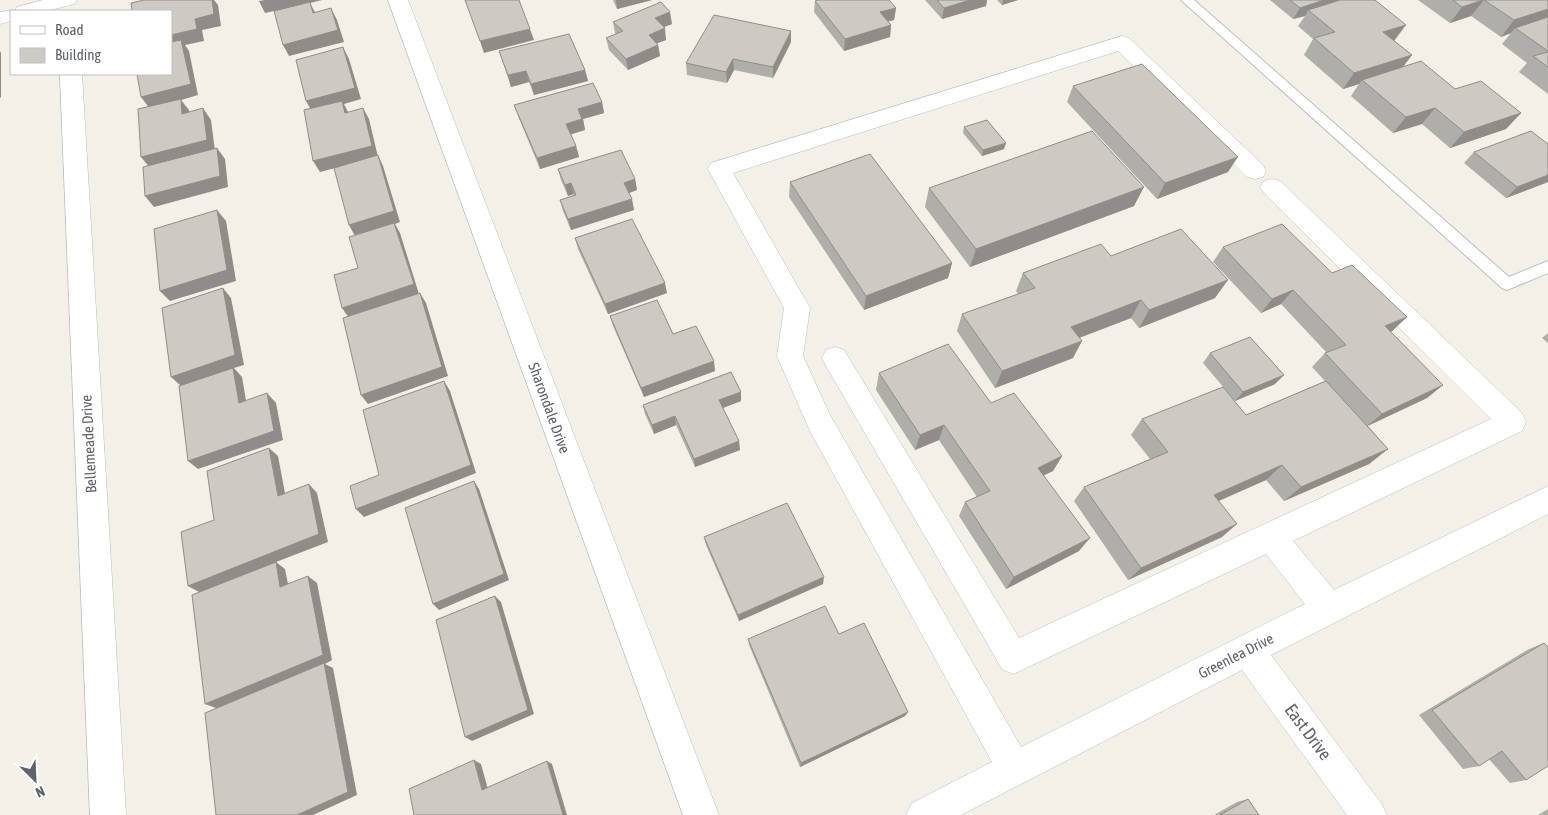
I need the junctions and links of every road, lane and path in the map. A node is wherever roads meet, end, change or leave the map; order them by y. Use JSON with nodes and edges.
{"nodes":[{"id":1,"x":67,"y":0,"type":"edge"},
{"id":2,"x":398,"y":0,"type":"edge"},
{"id":3,"x":1187,"y":0,"type":"edge"},
{"id":4,"x":28,"y":10,"type":"edge"},
{"id":5,"x":71,"y":75,"type":"edge"},
{"id":6,"x":1548,"y":267,"type":"edge"},
{"id":7,"x":835,"y":358,"type":"dead end"},
{"id":8,"x":1548,"y":499,"type":"edge"},
{"id":9,"x":1270,"y":536,"type":"junction"},
{"id":10,"x":1329,"y":609,"type":"junction"},
{"id":11,"x":1247,"y":650,"type":"junction"},
{"id":12,"x":1015,"y":770,"type":"junction"},
{"id":13,"x":108,"y":815,"type":"edge"},
{"id":14,"x":701,"y":815,"type":"edge"},
{"id":15,"x":924,"y":815,"type":"edge"},
{"id":16,"x":1369,"y":815,"type":"edge"}],
"edges":[{"from":1,"to":4,"type":"street"},
{"from":2,"to":14,"type":"street","name":"Sharondale Drive"},
{"from":3,"to":6,"type":"lane"},
{"from":5,"to":13,"type":"street","name":"Bellemeade Drive"},
{"from":7,"to":9,"type":"street"},
{"from":8,"to":10,"type":"street","name":"Greenlea Drive"},
{"from":9,"to":10,"type":"street"},
{"from":9,"to":12,"type":"street"},
{"from":10,"to":11,"type":"street","name":"Greenlea Drive"},
{"from":11,"to":12,"type":"street","name":"Greenlea Drive"},
{"from":11,"to":16,"type":"street","name":"East Drive"},
{"from":12,"to":15,"type":"street","name":"Greenlea Drive"}]}
